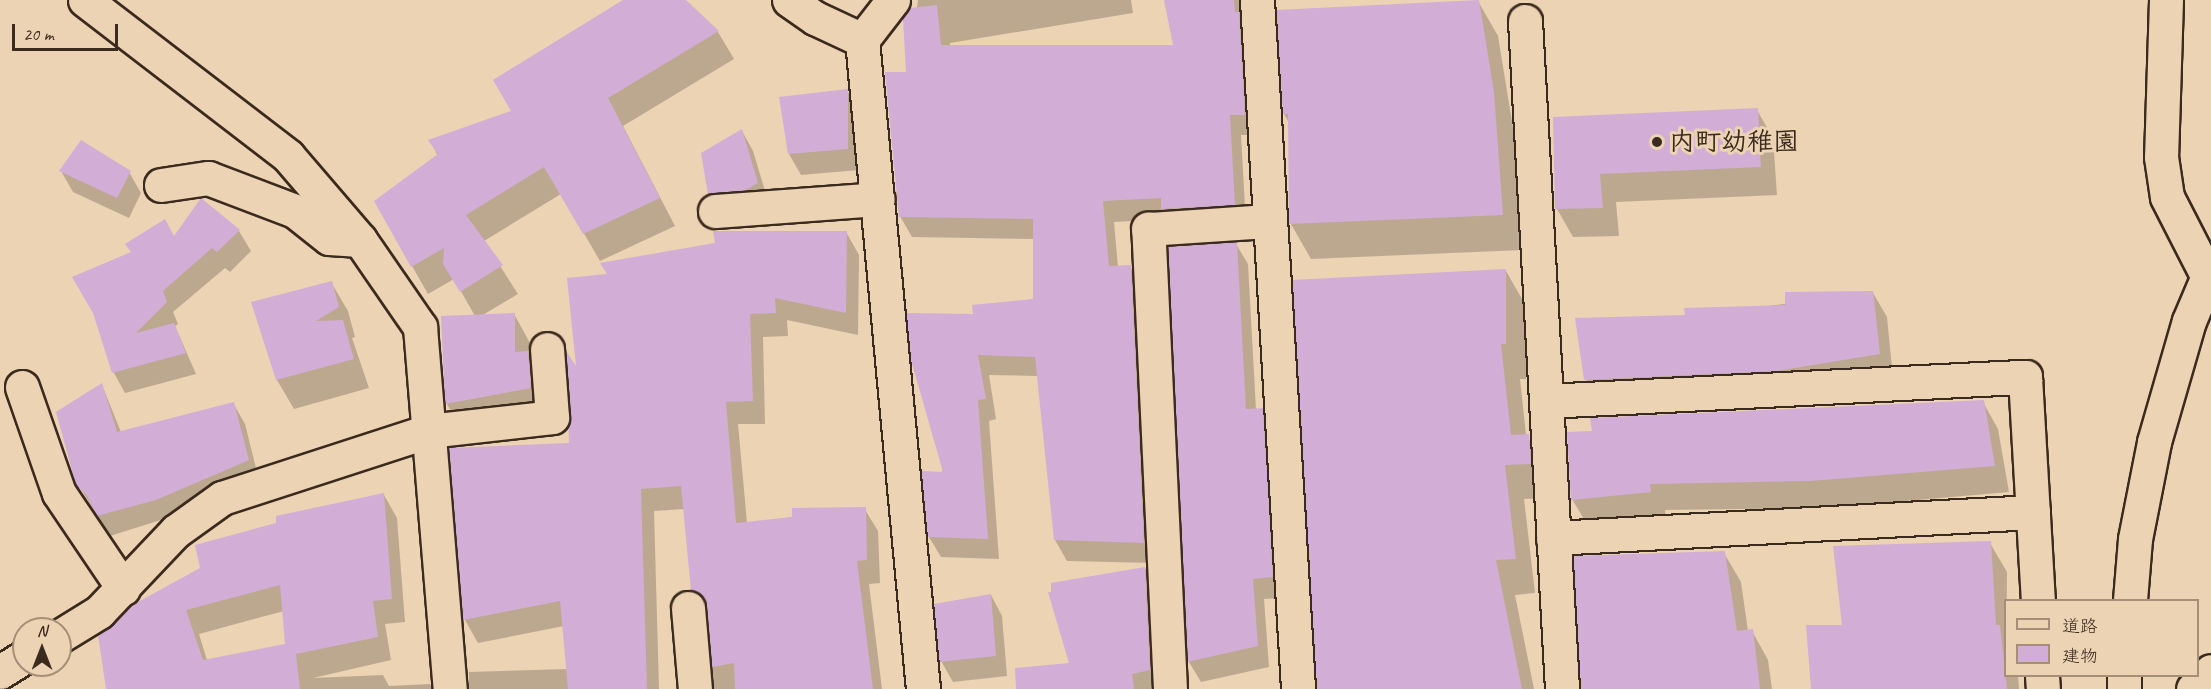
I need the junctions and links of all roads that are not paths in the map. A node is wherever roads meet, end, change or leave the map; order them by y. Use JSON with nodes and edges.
{"nodes":[{"id":1,"x":85,"y":0,"type":"edge"},
{"id":2,"x":789,"y":0,"type":"edge"},
{"id":3,"x":893,"y":0,"type":"edge"},
{"id":4,"x":1257,"y":0,"type":"edge"},
{"id":5,"x":2166,"y":0,"type":"edge"},
{"id":6,"x":1525,"y":21,"type":"dead end"},
{"id":7,"x":862,"y":40,"type":"junction"},
{"id":8,"x":161,"y":185,"type":"dead end"},
{"id":9,"x":878,"y":199,"type":"junction"},
{"id":10,"x":715,"y":211,"type":"dead end"},
{"id":11,"x":1270,"y":221,"type":"junction"},
{"id":12,"x":360,"y":240,"type":"junction"},
{"id":13,"x":2209,"y":273,"type":"edge"},
{"id":14,"x":2200,"y":331,"type":"edge"},
{"id":15,"x":547,"y":349,"type":"dead end"},
{"id":16,"x":22,"y":387,"type":"dead end"},
{"id":17,"x":1546,"y":401,"type":"junction"},
{"id":18,"x":428,"y":431,"type":"junction"},
{"id":19,"x":2033,"y":512,"type":"junction"},
{"id":20,"x":1553,"y":538,"type":"junction"},
{"id":21,"x":123,"y":588,"type":"junction"},
{"id":22,"x":2038,"y":599,"type":"edge"},
{"id":23,"x":2130,"y":599,"type":"edge"},
{"id":24,"x":688,"y":608,"type":"dead end"},
{"id":25,"x":72,"y":629,"type":"edge"},
{"id":26,"x":2211,"y":671,"type":"edge"},
{"id":27,"x":450,"y":689,"type":"edge"},
{"id":28,"x":695,"y":689,"type":"edge"},
{"id":29,"x":923,"y":689,"type":"edge"},
{"id":30,"x":1170,"y":689,"type":"edge"},
{"id":31,"x":1298,"y":689,"type":"edge"},
{"id":32,"x":1562,"y":689,"type":"edge"},
{"id":33,"x":2193,"y":689,"type":"edge"}],
"edges":[{"from":1,"to":12,"type":"street"},
{"from":2,"to":7,"type":"street"},
{"from":3,"to":7,"type":"street"},
{"from":4,"to":11,"type":"street"},
{"from":5,"to":13,"type":"street"},
{"from":6,"to":17,"type":"street"},
{"from":7,"to":9,"type":"street"},
{"from":8,"to":12,"type":"street"},
{"from":9,"to":10,"type":"street"},
{"from":9,"to":29,"type":"street"},
{"from":11,"to":30,"type":"street"},
{"from":11,"to":31,"type":"street"},
{"from":12,"to":18,"type":"street"},
{"from":13,"to":14,"type":"street"},
{"from":14,"to":23,"type":"street"},
{"from":15,"to":18,"type":"street"},
{"from":16,"to":21,"type":"street"},
{"from":17,"to":19,"type":"street"},
{"from":17,"to":20,"type":"street"},
{"from":18,"to":21,"type":"street"},
{"from":18,"to":27,"type":"street"},
{"from":19,"to":20,"type":"street"},
{"from":19,"to":22,"type":"street"},
{"from":20,"to":32,"type":"street"},
{"from":21,"to":25,"type":"street"},
{"from":24,"to":28,"type":"street"},
{"from":26,"to":33,"type":"street"}]}
